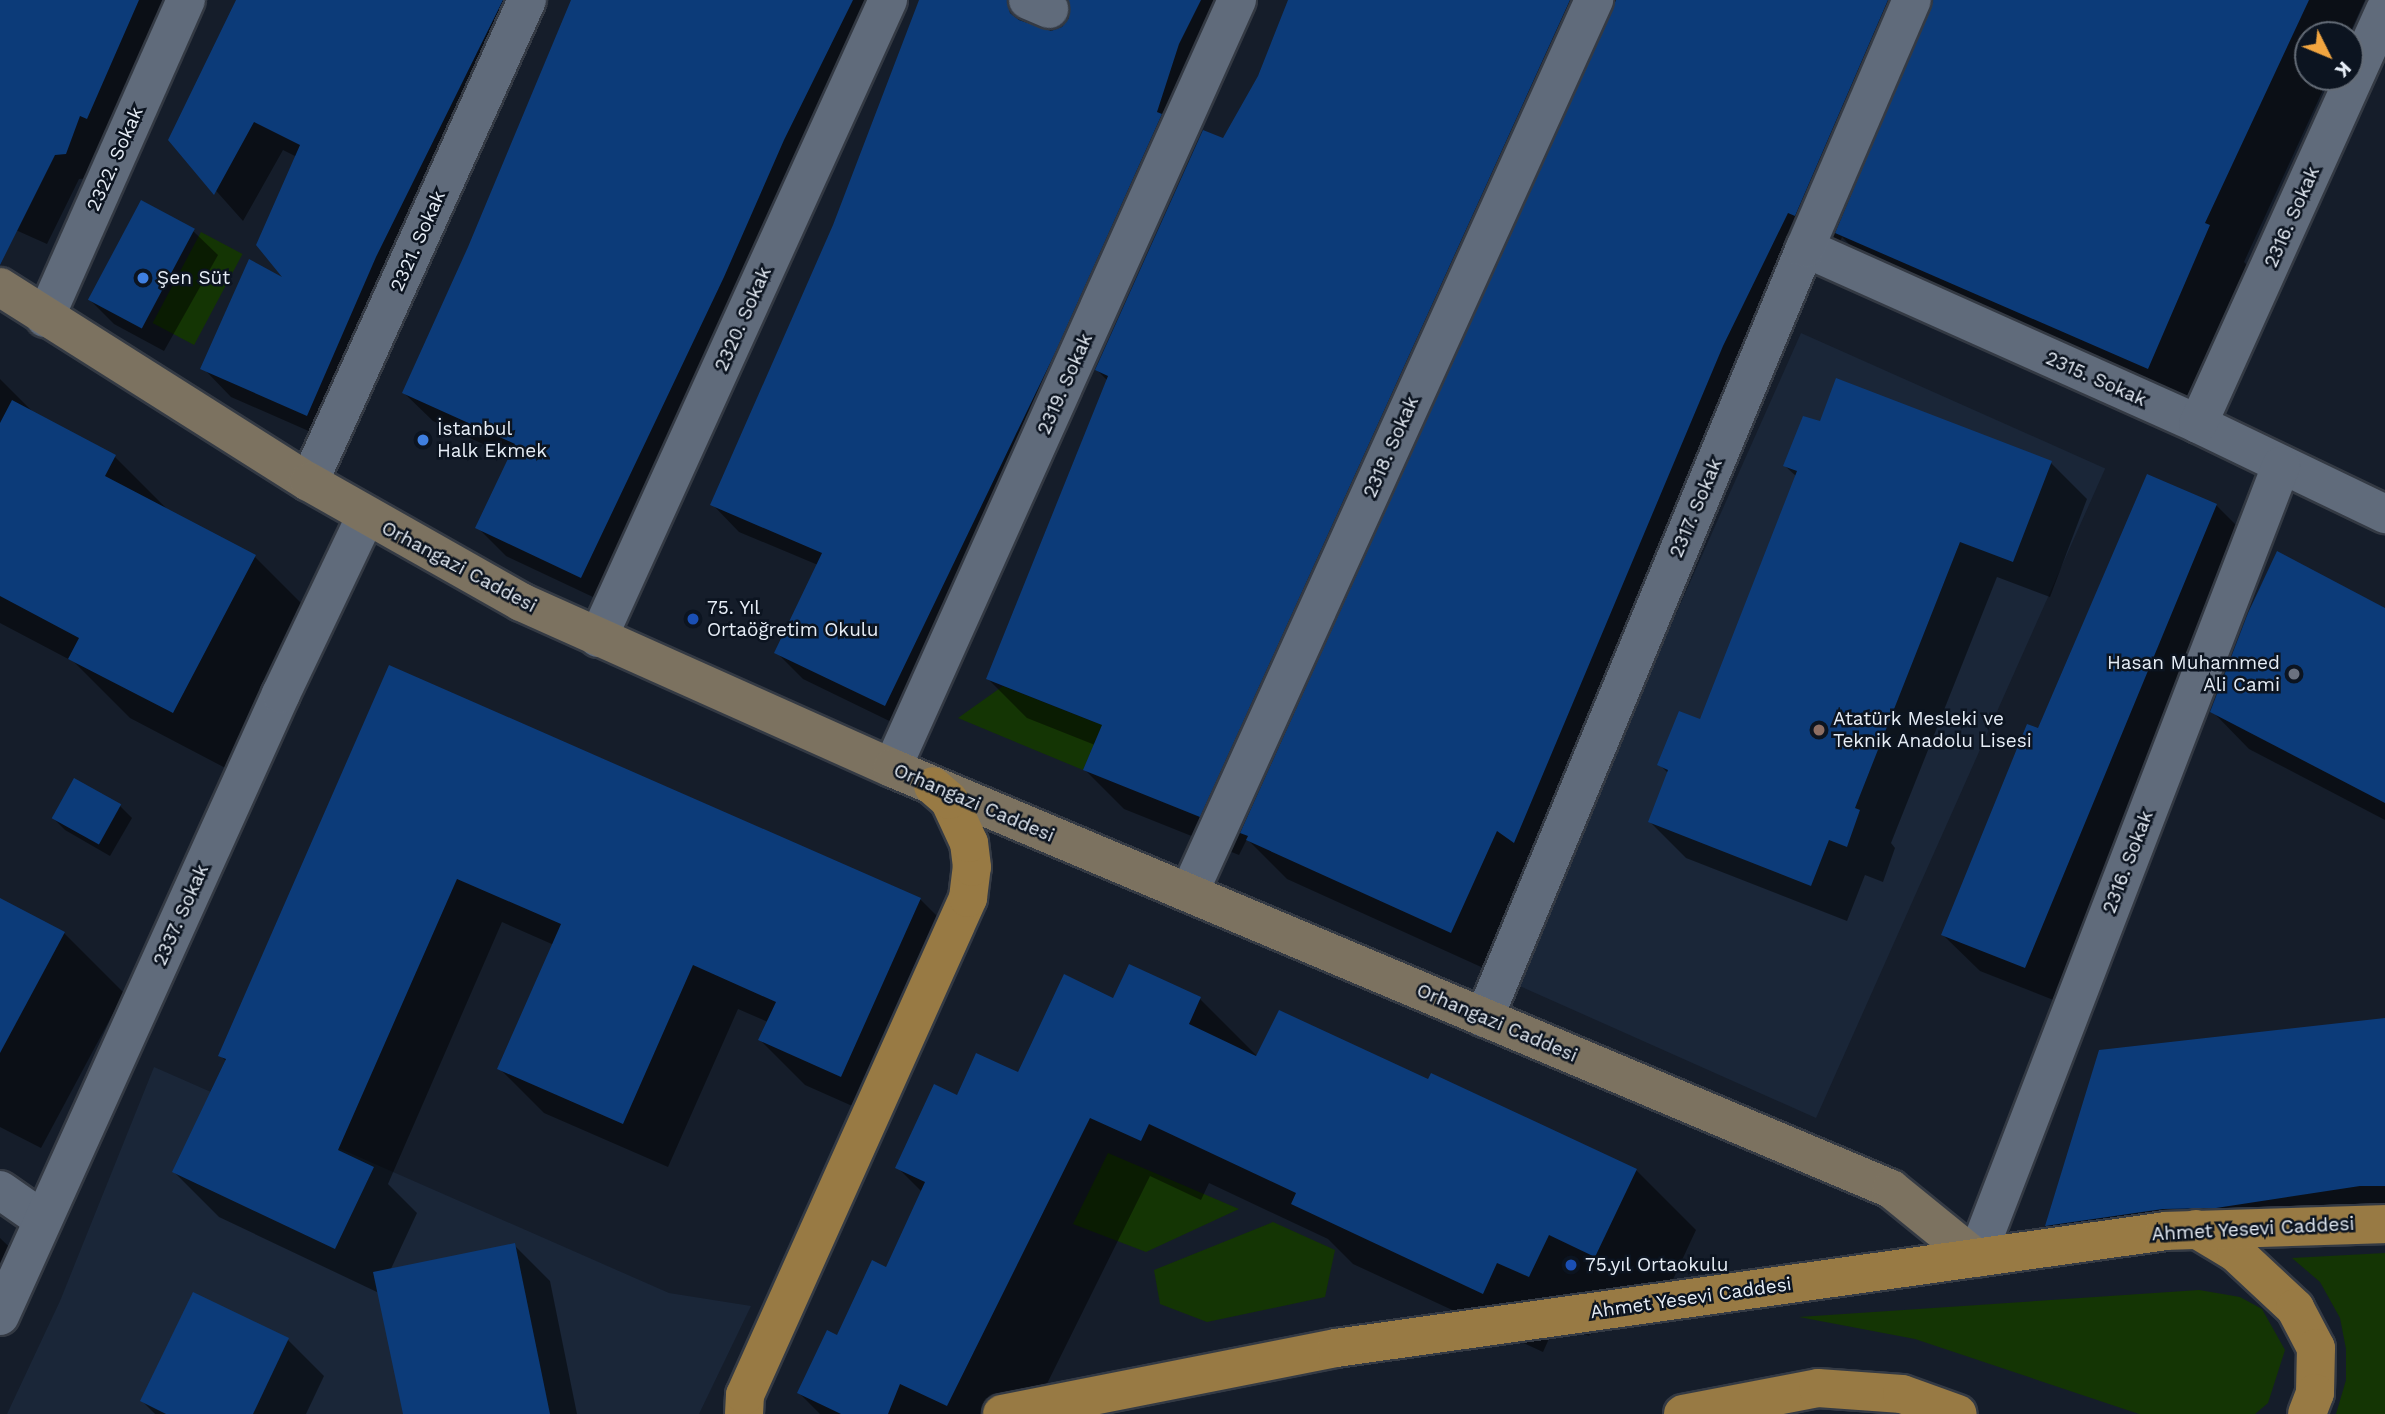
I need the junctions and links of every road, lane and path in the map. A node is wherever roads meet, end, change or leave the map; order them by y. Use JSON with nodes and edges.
{"nodes":[{"id":1,"x":186,"y":0,"type":"edge"},
{"id":2,"x":527,"y":0,"type":"edge"},
{"id":3,"x":888,"y":0,"type":"edge"},
{"id":4,"x":1237,"y":0,"type":"edge"},
{"id":5,"x":1594,"y":0,"type":"edge"},
{"id":6,"x":1912,"y":0,"type":"edge"},
{"id":7,"x":2385,"y":10,"type":"edge"},
{"id":8,"x":1805,"y":248,"type":"junction"},
{"id":9,"x":0,"y":287,"type":"edge"},
{"id":10,"x":45,"y":317,"type":"junction"},
{"id":11,"x":2198,"y":424,"type":"junction"},
{"id":12,"x":2281,"y":466,"type":"junction"},
{"id":13,"x":309,"y":482,"type":"junction"},
{"id":14,"x":2385,"y":514,"type":"edge"},
{"id":15,"x":366,"y":516,"type":"junction"},
{"id":16,"x":598,"y":638,"type":"junction"},
{"id":17,"x":892,"y":768,"type":"junction"},
{"id":18,"x":933,"y":786,"type":"junction"},
{"id":19,"x":1189,"y":893,"type":"junction"},
{"id":20,"x":1484,"y":1018,"type":"junction"},
{"id":21,"x":0,"y":1190,"type":"edge"},
{"id":22,"x":43,"y":1220,"type":"junction"},
{"id":23,"x":2385,"y":1224,"type":"edge"},
{"id":24,"x":2196,"y":1229,"type":"junction"},
{"id":25,"x":1976,"y":1258,"type":"junction"},
{"id":26,"x":0,"y":1316,"type":"edge"},
{"id":27,"x":744,"y":1414,"type":"edge"},
{"id":28,"x":1002,"y":1414,"type":"edge"},
{"id":29,"x":1683,"y":1414,"type":"edge"},
{"id":30,"x":1958,"y":1414,"type":"edge"},
{"id":31,"x":2307,"y":1414,"type":"edge"}],
"edges":[{"from":1,"to":10,"type":"street","name":"2322. Sokak"},
{"from":2,"to":13,"type":"street","name":"2321. Sokak"},
{"from":3,"to":16,"type":"street","name":"2320. Sokak"},
{"from":4,"to":17,"type":"street","name":"2319. Sokak"},
{"from":5,"to":19,"type":"street","name":"2318. Sokak"},
{"from":6,"to":8,"type":"street","name":"2317. Sokak"},
{"from":7,"to":11,"type":"street","name":"2316. Sokak"},
{"from":8,"to":11,"type":"street","name":"2315. Sokak"},
{"from":8,"to":20,"type":"street","name":"2317. Sokak"},
{"from":9,"to":10,"type":"main road","name":"Orhangazi Caddesi"},
{"from":10,"to":13,"type":"main road","name":"Orhangazi Caddesi"},
{"from":11,"to":12,"type":"street","name":"2315. Sokak"},
{"from":12,"to":14,"type":"street","name":"2315. Sokak"},
{"from":12,"to":25,"type":"street","name":"2316. Sokak"},
{"from":13,"to":15,"type":"main road","name":"Orhangazi Caddesi"},
{"from":15,"to":16,"type":"main road","name":"Orhangazi Caddesi"},
{"from":15,"to":22,"type":"street","name":"2337. Sokak"},
{"from":16,"to":17,"type":"main road","name":"Orhangazi Caddesi"},
{"from":17,"to":18,"type":"main road","name":"Orhangazi Caddesi"},
{"from":18,"to":19,"type":"main road","name":"Orhangazi Caddesi"},
{"from":18,"to":27,"type":"main road"},
{"from":19,"to":20,"type":"main road","name":"Orhangazi Caddesi"},
{"from":20,"to":25,"type":"main road","name":"Orhangazi Caddesi"},
{"from":21,"to":22,"type":"street"},
{"from":22,"to":26,"type":"street","name":"2337. Sokak"},
{"from":23,"to":24,"type":"main road","name":"Ahmet Yesevi Caddesi"},
{"from":24,"to":25,"type":"main road","name":"Ahmet Yesevi Caddesi"},
{"from":24,"to":31,"type":"main road"},
{"from":25,"to":28,"type":"main road","name":"Ahmet Yesevi Caddesi"},
{"from":29,"to":30,"type":"main road"}]}
